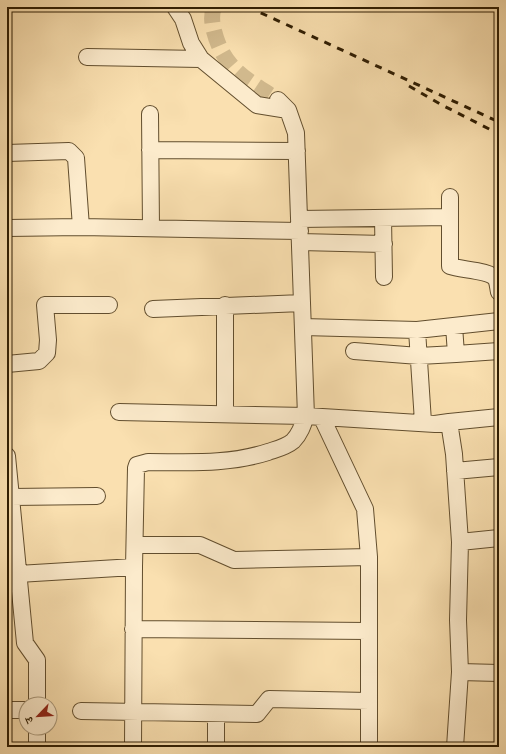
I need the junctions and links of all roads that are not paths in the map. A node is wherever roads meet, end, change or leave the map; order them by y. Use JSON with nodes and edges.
{"nodes":[{"id":1,"x":174,"y":7,"type":"edge"},
{"id":2,"x":87,"y":57,"type":"dead end"},
{"id":3,"x":200,"y":59,"type":"junction"},
{"id":4,"x":150,"y":114,"type":"dead end"},
{"id":5,"x":150,"y":150,"type":"junction"},
{"id":6,"x":297,"y":151,"type":"junction"},
{"id":7,"x":7,"y":153,"type":"edge"},
{"id":8,"x":450,"y":197,"type":"dead end"},
{"id":9,"x":383,"y":218,"type":"junction"},
{"id":10,"x":450,"y":218,"type":"junction"},
{"id":11,"x":81,"y":227,"type":"junction"},
{"id":12,"x":7,"y":228,"type":"edge"},
{"id":13,"x":151,"y":228,"type":"junction"},
{"id":14,"x":300,"y":231,"type":"junction"},
{"id":15,"x":384,"y":244,"type":"junction"},
{"id":16,"x":384,"y":277,"type":"dead end"},
{"id":17,"x":499,"y":292,"type":"edge"},
{"id":18,"x":302,"y":303,"type":"junction"},
{"id":19,"x":109,"y":305,"type":"dead end"},
{"id":20,"x":225,"y":305,"type":"junction"},
{"id":21,"x":153,"y":308,"type":"dead end"},
{"id":22,"x":499,"y":321,"type":"edge"},
{"id":23,"x":454,"y":326,"type":"junction"},
{"id":24,"x":303,"y":327,"type":"junction"},
{"id":25,"x":417,"y":330,"type":"junction"},
{"id":26,"x":354,"y":351,"type":"dead end"},
{"id":27,"x":499,"y":351,"type":"edge"},
{"id":28,"x":456,"y":354,"type":"junction"},
{"id":29,"x":419,"y":356,"type":"junction"},
{"id":30,"x":7,"y":364,"type":"edge"},
{"id":31,"x":119,"y":412,"type":"dead end"},
{"id":32,"x":225,"y":414,"type":"junction"},
{"id":33,"x":306,"y":416,"type":"junction"},
{"id":34,"x":499,"y":417,"type":"edge"},
{"id":35,"x":322,"y":418,"type":"junction"},
{"id":36,"x":423,"y":422,"type":"junction"},
{"id":37,"x":449,"y":422,"type":"junction"},
{"id":38,"x":7,"y":456,"type":"edge"},
{"id":39,"x":499,"y":467,"type":"edge"},
{"id":40,"x":455,"y":471,"type":"junction"},
{"id":41,"x":11,"y":496,"type":"junction"},
{"id":42,"x":97,"y":496,"type":"dead end"},
{"id":43,"x":499,"y":538,"type":"edge"},
{"id":44,"x":460,"y":542,"type":"junction"},
{"id":45,"x":134,"y":545,"type":"junction"},
{"id":46,"x":369,"y":558,"type":"junction"},
{"id":47,"x":134,"y":567,"type":"junction"},
{"id":48,"x":18,"y":574,"type":"junction"},
{"id":49,"x":134,"y":628,"type":"junction"},
{"id":50,"x":368,"y":631,"type":"junction"},
{"id":51,"x":460,"y":672,"type":"junction"},
{"id":52,"x":499,"y":673,"type":"edge"},
{"id":53,"x":37,"y":696,"type":"edge"},
{"id":54,"x":369,"y":700,"type":"junction"},
{"id":55,"x":7,"y":710,"type":"edge"},
{"id":56,"x":18,"y":710,"type":"edge"},
{"id":57,"x":82,"y":710,"type":"dead end"},
{"id":58,"x":132,"y":712,"type":"junction"},
{"id":59,"x":216,"y":714,"type":"junction"},
{"id":60,"x":37,"y":736,"type":"edge"},
{"id":61,"x":36,"y":747,"type":"edge"},
{"id":62,"x":133,"y":747,"type":"edge"},
{"id":63,"x":216,"y":747,"type":"edge"},
{"id":64,"x":369,"y":747,"type":"edge"},
{"id":65,"x":455,"y":747,"type":"edge"}],
"edges":[{"from":1,"to":3,"type":"street"},
{"from":2,"to":3,"type":"street"},
{"from":3,"to":6,"type":"street"},
{"from":4,"to":5,"type":"street"},
{"from":5,"to":6,"type":"street"},
{"from":5,"to":13,"type":"street"},
{"from":6,"to":14,"type":"street"},
{"from":7,"to":11,"type":"street"},
{"from":8,"to":10,"type":"street"},
{"from":9,"to":10,"type":"street"},
{"from":9,"to":14,"type":"street"},
{"from":9,"to":15,"type":"street"},
{"from":10,"to":17,"type":"street"},
{"from":11,"to":12,"type":"street"},
{"from":11,"to":13,"type":"street"},
{"from":13,"to":14,"type":"street"},
{"from":14,"to":15,"type":"street"},
{"from":14,"to":18,"type":"street"},
{"from":15,"to":16,"type":"street"},
{"from":18,"to":20,"type":"street"},
{"from":18,"to":24,"type":"street"},
{"from":19,"to":30,"type":"street"},
{"from":20,"to":21,"type":"street"},
{"from":20,"to":32,"type":"street"},
{"from":22,"to":23,"type":"street"},
{"from":23,"to":25,"type":"street"},
{"from":23,"to":28,"type":"street"},
{"from":24,"to":25,"type":"street"},
{"from":24,"to":33,"type":"street"},
{"from":25,"to":29,"type":"street"},
{"from":26,"to":29,"type":"street"},
{"from":27,"to":28,"type":"street"},
{"from":28,"to":29,"type":"street"},
{"from":29,"to":36,"type":"street"},
{"from":31,"to":32,"type":"street"},
{"from":32,"to":33,"type":"street"},
{"from":33,"to":35,"type":"street"},
{"from":33,"to":45,"type":"street"},
{"from":34,"to":37,"type":"street"},
{"from":35,"to":36,"type":"street"},
{"from":35,"to":46,"type":"street"},
{"from":36,"to":37,"type":"street"},
{"from":37,"to":40,"type":"street"},
{"from":38,"to":41,"type":"street"},
{"from":39,"to":40,"type":"street"},
{"from":40,"to":44,"type":"street"},
{"from":41,"to":42,"type":"street"},
{"from":41,"to":48,"type":"street"},
{"from":43,"to":44,"type":"street"},
{"from":44,"to":51,"type":"street"},
{"from":45,"to":46,"type":"street"},
{"from":45,"to":47,"type":"street"},
{"from":46,"to":50,"type":"street"},
{"from":47,"to":48,"type":"street"},
{"from":47,"to":49,"type":"street"},
{"from":48,"to":53,"type":"street"},
{"from":49,"to":50,"type":"street"},
{"from":49,"to":58,"type":"street"},
{"from":50,"to":54,"type":"street"},
{"from":51,"to":52,"type":"street"},
{"from":51,"to":65,"type":"street"},
{"from":54,"to":59,"type":"street"},
{"from":54,"to":64,"type":"street"},
{"from":55,"to":56,"type":"street"},
{"from":57,"to":58,"type":"street"},
{"from":58,"to":59,"type":"street"},
{"from":58,"to":62,"type":"street"},
{"from":59,"to":63,"type":"street"},
{"from":60,"to":61,"type":"street"}]}
